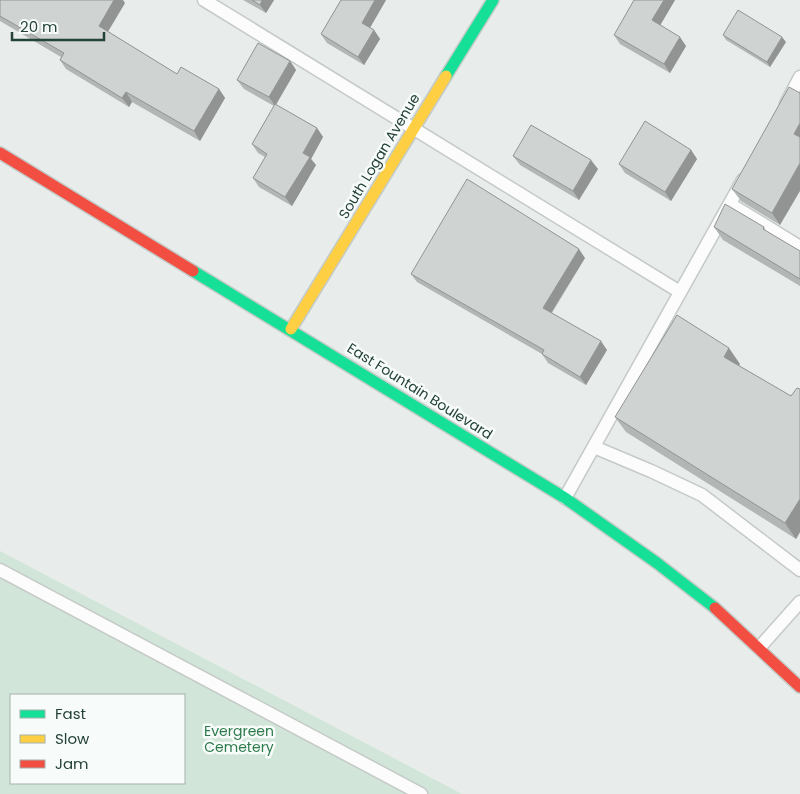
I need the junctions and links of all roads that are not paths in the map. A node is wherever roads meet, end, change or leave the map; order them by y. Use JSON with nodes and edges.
{"nodes":[{"id":1,"x":204,"y":0,"type":"edge"},
{"id":2,"x":493,"y":0,"type":"edge"},
{"id":3,"x":800,"y":77,"type":"edge"},
{"id":4,"x":781,"y":111,"type":"edge"},
{"id":5,"x":413,"y":128,"type":"junction"},
{"id":6,"x":0,"y":153,"type":"edge"},
{"id":7,"x":749,"y":170,"type":"edge"},
{"id":8,"x":730,"y":204,"type":"junction"},
{"id":9,"x":800,"y":247,"type":"edge"},
{"id":10,"x":680,"y":292,"type":"junction"},
{"id":11,"x":292,"y":329,"type":"junction"},
{"id":12,"x":594,"y":447,"type":"junction"},
{"id":13,"x":565,"y":498,"type":"junction"},
{"id":14,"x":0,"y":570,"type":"edge"},
{"id":15,"x":800,"y":570,"type":"edge"},
{"id":16,"x":800,"y":602,"type":"edge"},
{"id":17,"x":759,"y":648,"type":"junction"},
{"id":18,"x":800,"y":687,"type":"edge"},
{"id":19,"x":421,"y":794,"type":"edge"}],
"edges":[{"from":1,"to":5,"type":"lane"},
{"from":2,"to":5,"type":"main road","name":"South Logan Avenue"},
{"from":3,"to":4,"type":"lane"},
{"from":5,"to":10,"type":"lane"},
{"from":5,"to":11,"type":"main road","name":"South Logan Avenue"},
{"from":6,"to":11,"type":"main road","name":"East Fountain Boulevard"},
{"from":7,"to":8,"type":"lane"},
{"from":8,"to":9,"type":"lane"},
{"from":8,"to":10,"type":"lane"},
{"from":10,"to":12,"type":"lane"},
{"from":11,"to":13,"type":"main road","name":"East Fountain Boulevard"},
{"from":12,"to":13,"type":"lane"},
{"from":12,"to":15,"type":"lane"},
{"from":13,"to":17,"type":"main road","name":"East Fountain Boulevard"},
{"from":14,"to":19,"type":"lane"},
{"from":16,"to":17,"type":"lane"},
{"from":17,"to":18,"type":"main road","name":"East Fountain Boulevard"}]}
